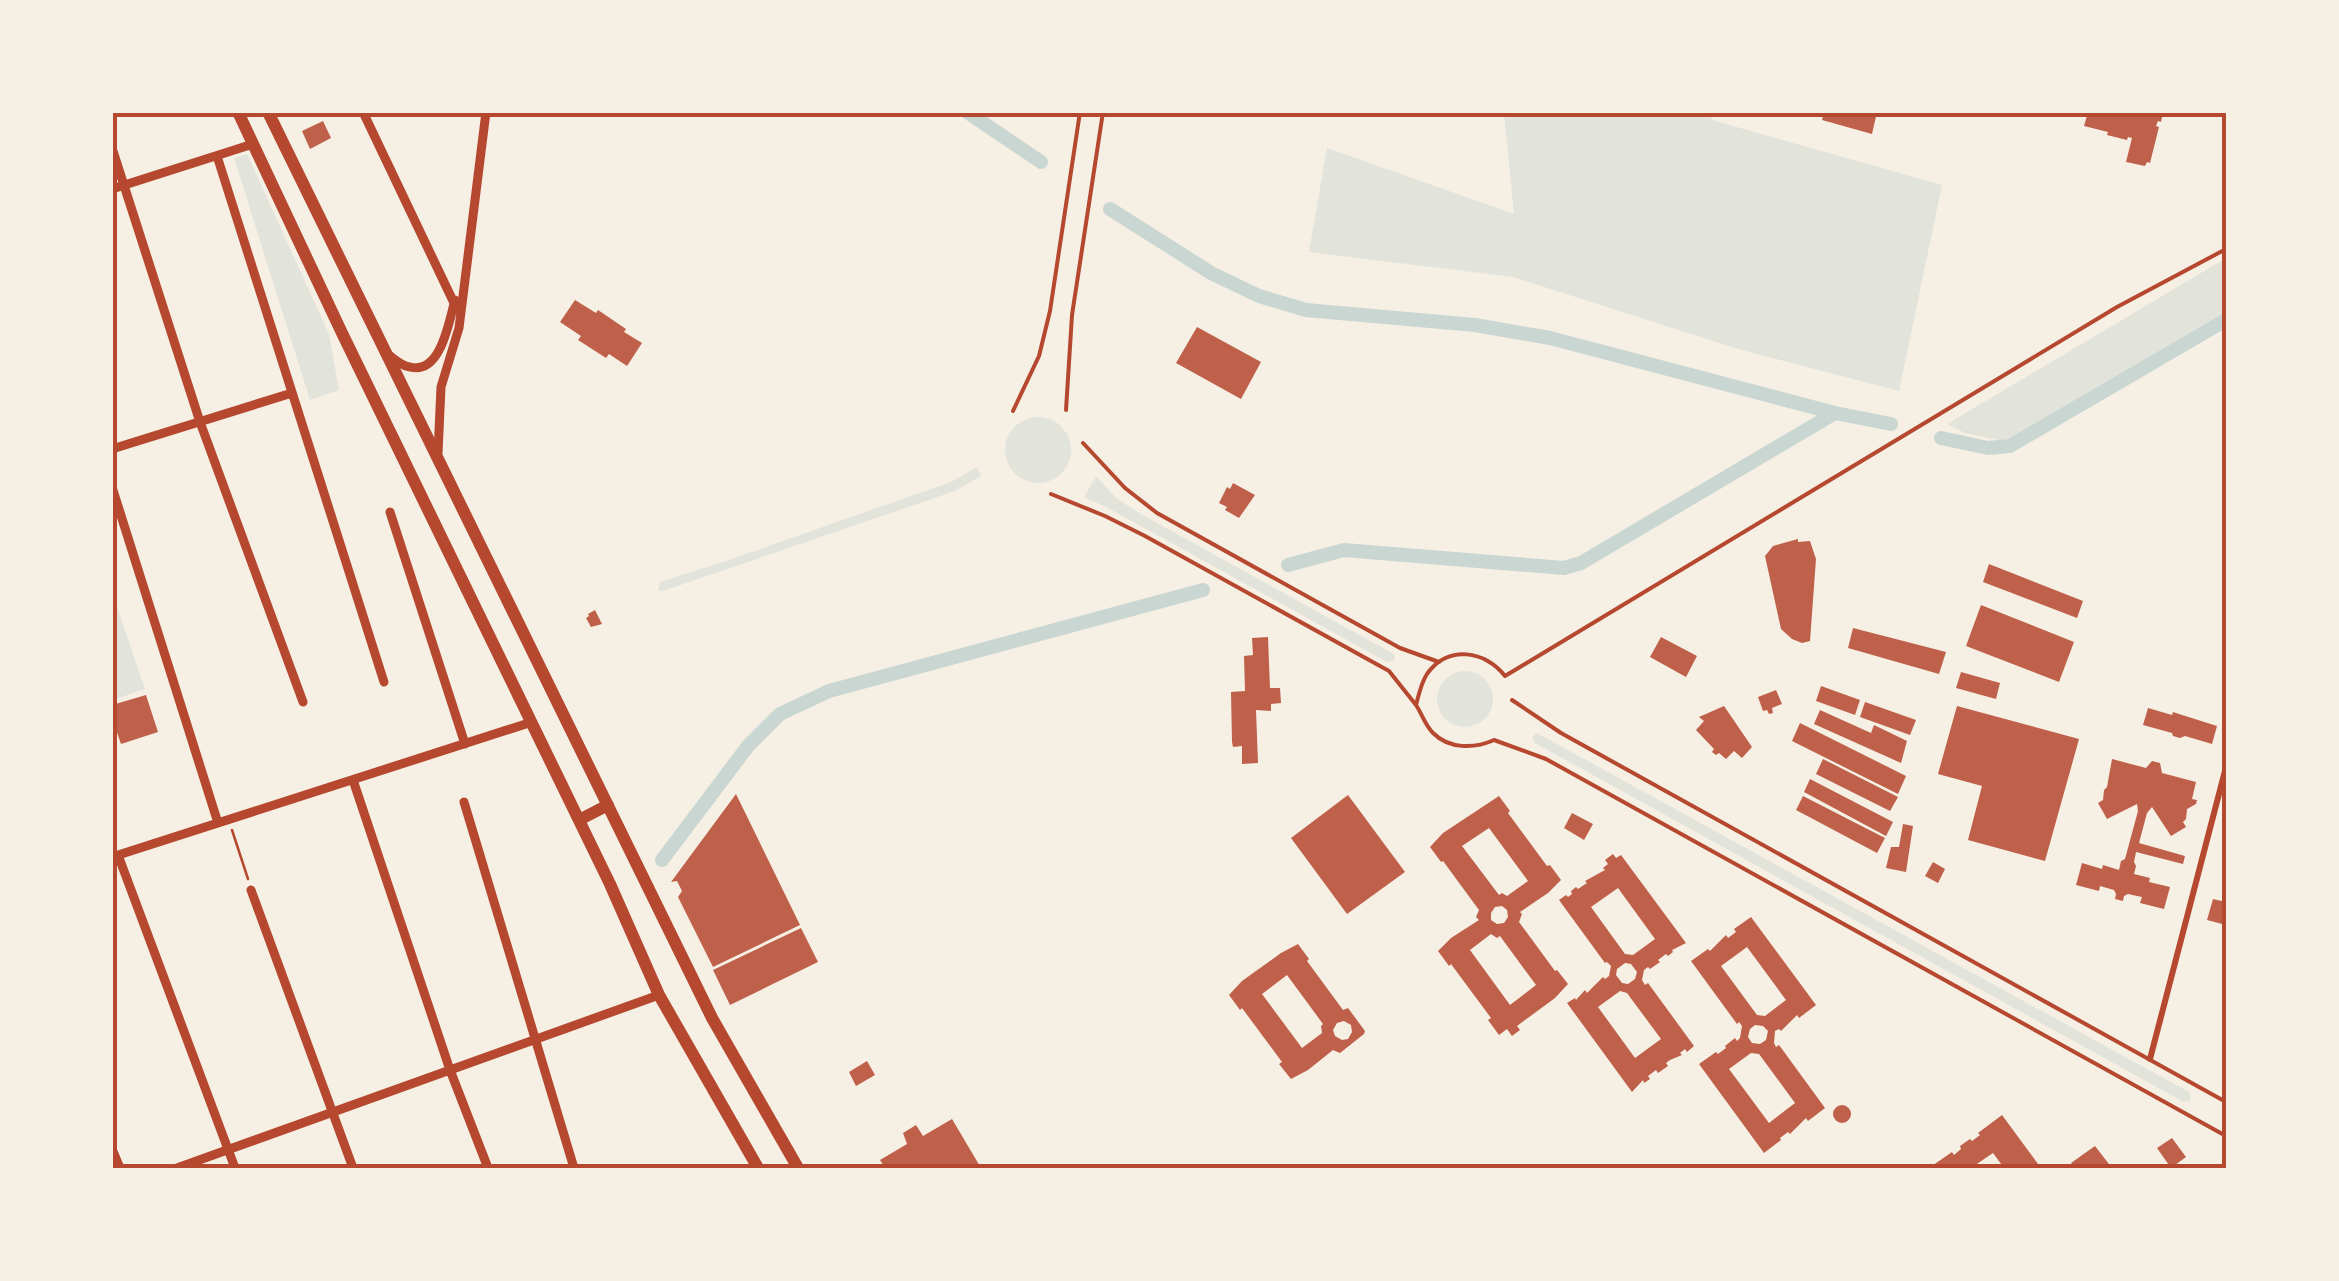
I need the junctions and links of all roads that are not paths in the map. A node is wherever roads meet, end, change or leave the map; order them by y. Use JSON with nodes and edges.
{"nodes":[{"id":1,"x":238,"y":112,"type":"edge"},
{"id":2,"x":268,"y":112,"type":"edge"},
{"id":3,"x":363,"y":112,"type":"edge"},
{"id":4,"x":486,"y":112,"type":"edge"},
{"id":5,"x":1080,"y":112,"type":"edge"},
{"id":6,"x":1103,"y":112,"type":"edge"},
{"id":7,"x":252,"y":144,"type":"junction"},
{"id":8,"x":112,"y":148,"type":"edge"},
{"id":9,"x":217,"y":156,"type":"junction"},
{"id":10,"x":124,"y":186,"type":"junction"},
{"id":11,"x":112,"y":189,"type":"edge"},
{"id":12,"x":2226,"y":249,"type":"edge"},
{"id":13,"x":465,"y":269,"type":"junction"},
{"id":14,"x":454,"y":302,"type":"junction"},
{"id":15,"x":388,"y":355,"type":"junction"},
{"id":16,"x":292,"y":393,"type":"junction"},
{"id":17,"x":1066,"y":410,"type":"dead end"},
{"id":18,"x":1014,"y":411,"type":"dead end"},
{"id":19,"x":200,"y":422,"type":"junction"},
{"id":20,"x":1082,"y":444,"type":"dead end"},
{"id":21,"x":112,"y":449,"type":"edge"},
{"id":22,"x":438,"y":456,"type":"junction"},
{"id":23,"x":112,"y":486,"type":"edge"},
{"id":24,"x":1052,"y":494,"type":"dead end"},
{"id":25,"x":390,"y":512,"type":"dead end"},
{"id":26,"x":1439,"y":662,"type":"junction"},
{"id":27,"x":384,"y":682,"type":"dead end"},
{"id":28,"x":1512,"y":700,"type":"dead end"},
{"id":29,"x":302,"y":702,"type":"dead end"},
{"id":30,"x":1416,"y":705,"type":"junction"},
{"id":31,"x":532,"y":722,"type":"junction"},
{"id":32,"x":465,"y":744,"type":"junction"},
{"id":33,"x":2226,"y":767,"type":"edge"},
{"id":34,"x":352,"y":780,"type":"junction"},
{"id":35,"x":464,"y":802,"type":"dead end"},
{"id":36,"x":608,"y":805,"type":"junction"},
{"id":37,"x":579,"y":820,"type":"junction"},
{"id":38,"x":223,"y":822,"type":"junction"},
{"id":39,"x":115,"y":856,"type":"edge"},
{"id":40,"x":251,"y":890,"type":"road end"},
{"id":41,"x":659,"y":995,"type":"junction"},
{"id":42,"x":536,"y":1040,"type":"junction"},
{"id":43,"x":2150,"y":1059,"type":"junction"},
{"id":44,"x":450,"y":1070,"type":"junction"},
{"id":45,"x":2226,"y":1102,"type":"edge"},
{"id":46,"x":333,"y":1113,"type":"junction"},
{"id":47,"x":2226,"y":1136,"type":"edge"},
{"id":48,"x":112,"y":1149,"type":"edge"},
{"id":49,"x":228,"y":1150,"type":"junction"},
{"id":50,"x":120,"y":1168,"type":"edge"},
{"id":51,"x":178,"y":1168,"type":"edge"},
{"id":52,"x":235,"y":1168,"type":"edge"},
{"id":53,"x":353,"y":1168,"type":"edge"},
{"id":54,"x":488,"y":1168,"type":"edge"},
{"id":55,"x":574,"y":1168,"type":"edge"},
{"id":56,"x":758,"y":1168,"type":"edge"},
{"id":57,"x":798,"y":1168,"type":"edge"}],
"edges":[{"from":1,"to":7,"type":"main road"},
{"from":2,"to":15,"type":"main road"},
{"from":3,"to":14,"type":"street"},
{"from":4,"to":13,"type":"street"},
{"from":5,"to":18,"type":"lane"},
{"from":6,"to":17,"type":"lane"},
{"from":7,"to":9,"type":"street"},
{"from":7,"to":31,"type":"main road"},
{"from":8,"to":10,"type":"street"},
{"from":9,"to":10,"type":"street"},
{"from":9,"to":16,"type":"street"},
{"from":10,"to":11,"type":"street"},
{"from":10,"to":19,"type":"street"},
{"from":12,"to":26,"type":"lane"},
{"from":13,"to":14,"type":"street"},
{"from":13,"to":22,"type":"street"},
{"from":14,"to":15,"type":"street"},
{"from":15,"to":22,"type":"main road"},
{"from":16,"to":19,"type":"street"},
{"from":16,"to":27,"type":"street"},
{"from":19,"to":21,"type":"street"},
{"from":19,"to":29,"type":"street"},
{"from":20,"to":26,"type":"lane"},
{"from":22,"to":36,"type":"main road"},
{"from":23,"to":38,"type":"street"},
{"from":24,"to":30,"type":"lane"},
{"from":25,"to":32,"type":"street"},
{"from":26,"to":30,"type":"lane"},
{"from":28,"to":43,"type":"lane"},
{"from":30,"to":47,"type":"lane"},
{"from":31,"to":32,"type":"street"},
{"from":31,"to":37,"type":"main road"},
{"from":32,"to":34,"type":"street"},
{"from":33,"to":43,"type":"street"},
{"from":34,"to":38,"type":"street"},
{"from":34,"to":44,"type":"street"},
{"from":35,"to":42,"type":"street"},
{"from":36,"to":37,"type":"main road"},
{"from":36,"to":57,"type":"main road"},
{"from":37,"to":41,"type":"main road"},
{"from":38,"to":39,"type":"street"},
{"from":39,"to":49,"type":"street"},
{"from":40,"to":46,"type":"street"},
{"from":41,"to":42,"type":"street"},
{"from":41,"to":56,"type":"main road"},
{"from":42,"to":44,"type":"street"},
{"from":42,"to":55,"type":"street"},
{"from":43,"to":45,"type":"lane"},
{"from":44,"to":46,"type":"street"},
{"from":44,"to":54,"type":"street"},
{"from":46,"to":49,"type":"street"},
{"from":46,"to":53,"type":"street"},
{"from":48,"to":50,"type":"street"},
{"from":49,"to":51,"type":"street"},
{"from":49,"to":52,"type":"street"}]}
